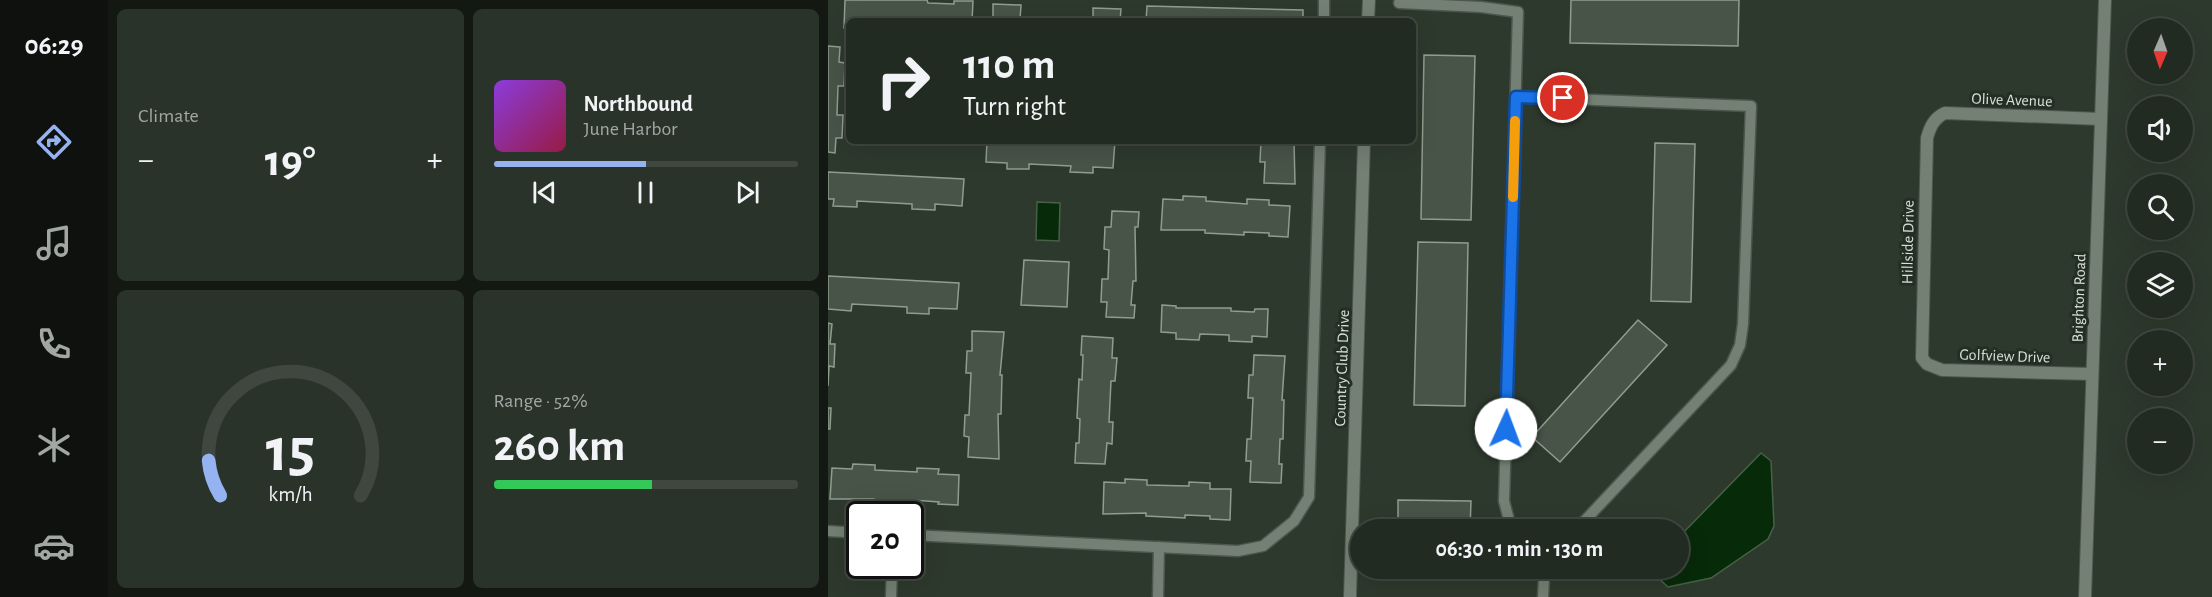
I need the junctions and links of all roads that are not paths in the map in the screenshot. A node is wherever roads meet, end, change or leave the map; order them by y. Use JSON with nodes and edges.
{"nodes":[{"id":1,"x":1324,"y":0,"type":"edge"},
{"id":2,"x":1369,"y":0,"type":"edge"},
{"id":3,"x":2105,"y":0,"type":"edge"},
{"id":4,"x":1399,"y":3,"type":"dead end"},
{"id":5,"x":1324,"y":18,"type":"edge"},
{"id":6,"x":1368,"y":18,"type":"edge"},
{"id":7,"x":1516,"y":97,"type":"junction"},
{"id":8,"x":2100,"y":119,"type":"junction"},
{"id":9,"x":1930,"y":128,"type":"joint"},
{"id":10,"x":1320,"y":144,"type":"edge"},
{"id":11,"x":1364,"y":144,"type":"edge"},
{"id":12,"x":1922,"y":358,"type":"joint"},
{"id":13,"x":2092,"y":374,"type":"junction"},
{"id":14,"x":1509,"y":519,"type":"edge"},
{"id":15,"x":1586,"y":519,"type":"edge"},
{"id":16,"x":828,"y":531,"type":"edge"},
{"id":17,"x":846,"y":532,"type":"edge"},
{"id":18,"x":924,"y":536,"type":"edge"},
{"id":19,"x":1159,"y":547,"type":"junction"},
{"id":20,"x":892,"y":579,"type":"edge"},
{"id":21,"x":1544,"y":579,"type":"edge"},
{"id":22,"x":891,"y":597,"type":"edge"},
{"id":23,"x":1158,"y":597,"type":"edge"},
{"id":24,"x":1350,"y":597,"type":"edge"},
{"id":25,"x":1543,"y":597,"type":"edge"},
{"id":26,"x":2085,"y":597,"type":"edge"}],
"edges":[{"from":1,"to":5,"type":"lane"},
{"from":2,"to":6,"type":"street"},
{"from":3,"to":8,"type":"street","name":"Brighton Road"},
{"from":4,"to":7,"type":"lane"},
{"from":7,"to":14,"type":"lane"},
{"from":7,"to":15,"type":"lane"},
{"from":8,"to":9,"type":"street","name":"Olive Avenue"},
{"from":8,"to":13,"type":"street","name":"Brighton Road"},
{"from":9,"to":12,"type":"street","name":"Hillside Drive"},
{"from":10,"to":19,"type":"lane"},
{"from":11,"to":24,"type":"street","name":"Country Club Drive"},
{"from":12,"to":13,"type":"street","name":"Golfview Drive"},
{"from":13,"to":26,"type":"street","name":"Brighton Road"},
{"from":16,"to":17,"type":"lane"},
{"from":18,"to":19,"type":"lane"},
{"from":19,"to":23,"type":"lane"},
{"from":20,"to":22,"type":"lane"},
{"from":21,"to":25,"type":"lane"}]}
